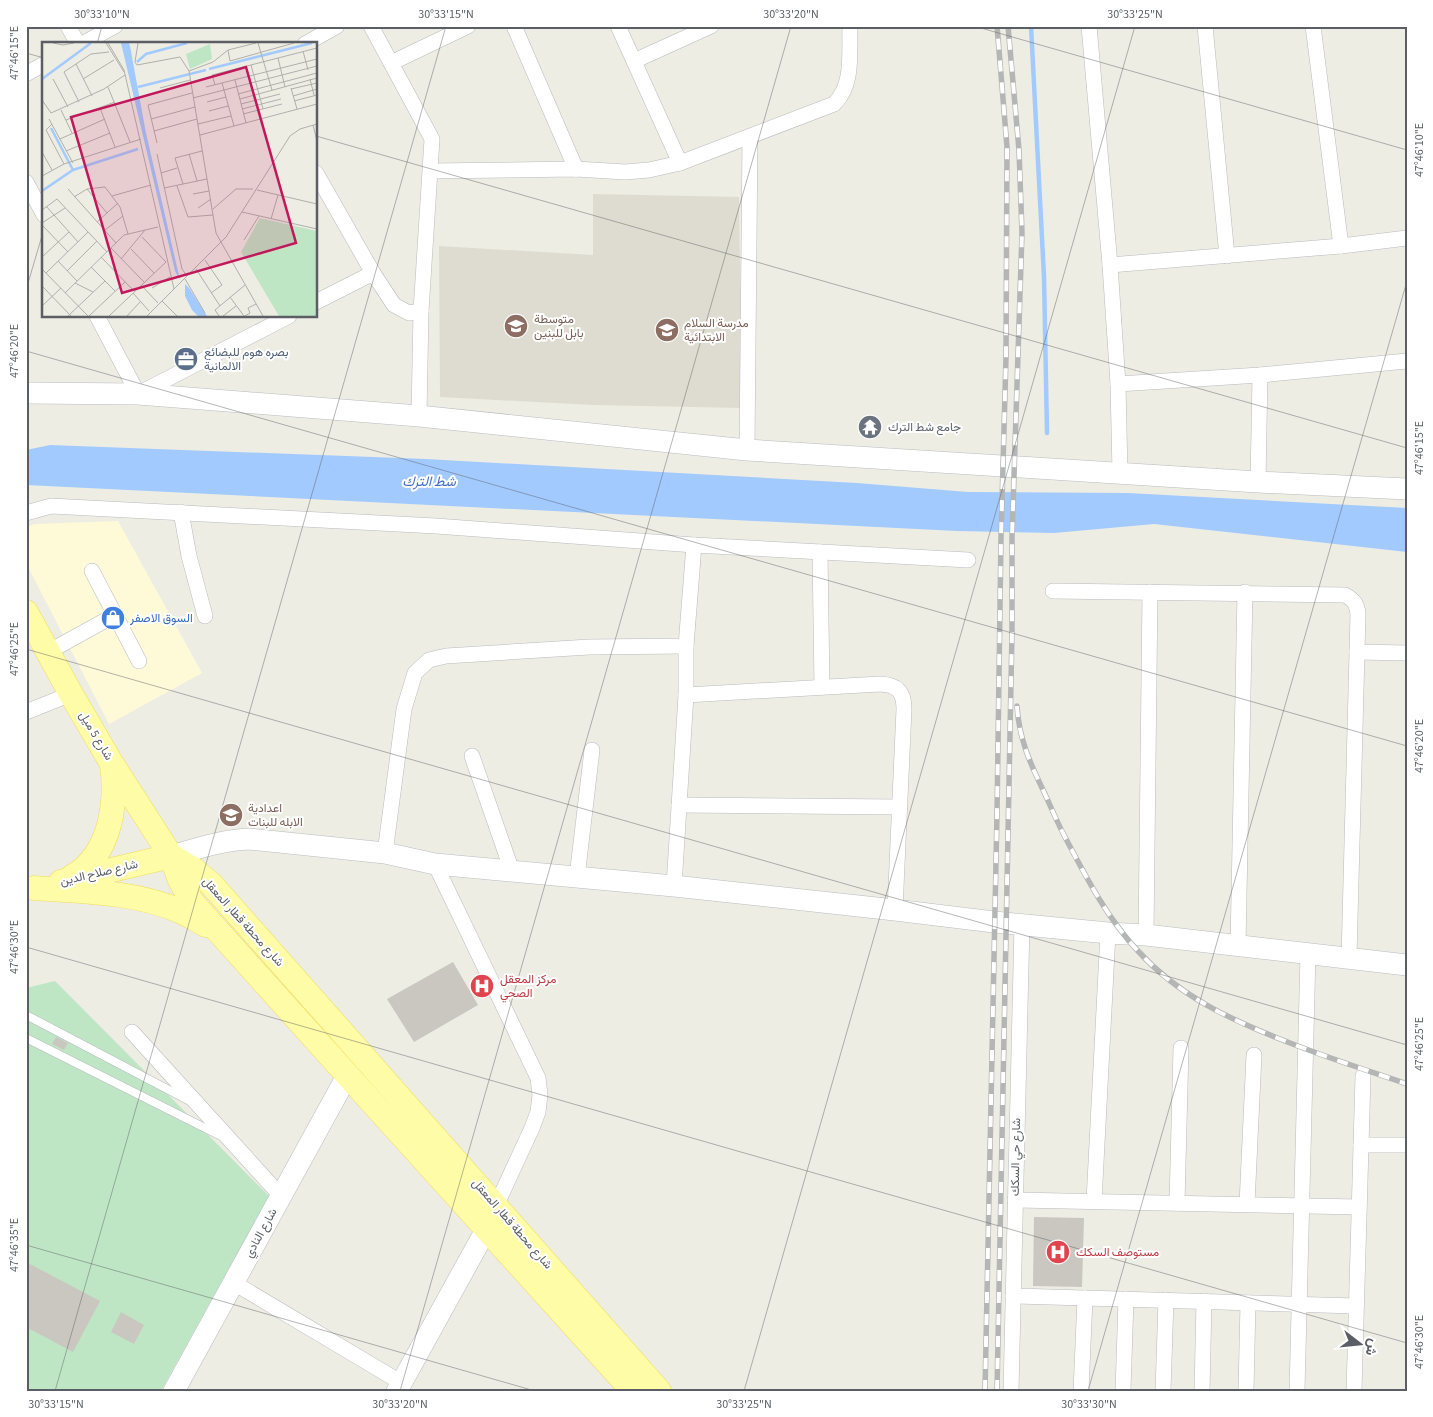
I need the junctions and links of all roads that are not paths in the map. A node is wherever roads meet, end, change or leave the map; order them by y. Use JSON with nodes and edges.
{"nodes":[{"id":1,"x":68,"y":26,"type":"edge"},
{"id":2,"x":115,"y":26,"type":"edge"},
{"id":3,"x":337,"y":26,"type":"edge"},
{"id":4,"x":371,"y":26,"type":"edge"},
{"id":5,"x":468,"y":26,"type":"edge"},
{"id":6,"x":514,"y":26,"type":"edge"},
{"id":7,"x":618,"y":26,"type":"edge"},
{"id":8,"x":711,"y":26,"type":"edge"},
{"id":9,"x":850,"y":26,"type":"edge"},
{"id":10,"x":1089,"y":26,"type":"edge"},
{"id":11,"x":1205,"y":26,"type":"edge"},
{"id":12,"x":1313,"y":26,"type":"edge"},
{"id":13,"x":77,"y":42,"type":"edge"},
{"id":14,"x":86,"y":42,"type":"edge"},
{"id":15,"x":308,"y":42,"type":"edge"},
{"id":16,"x":634,"y":61,"type":"junction"},
{"id":17,"x":391,"y":63,"type":"junction"},
{"id":18,"x":42,"y":65,"type":"edge"},
{"id":19,"x":26,"y":74,"type":"edge"},
{"id":20,"x":750,"y":137,"type":"junction"},
{"id":21,"x":680,"y":163,"type":"junction"},
{"id":22,"x":576,"y":169,"type":"junction"},
{"id":23,"x":431,"y":171,"type":"junction"},
{"id":24,"x":318,"y":177,"type":"edge"},
{"id":25,"x":34,"y":187,"type":"edge"},
{"id":26,"x":42,"y":209,"type":"edge"},
{"id":27,"x":1407,"y":238,"type":"edge"},
{"id":28,"x":1341,"y":246,"type":"junction"},
{"id":29,"x":1226,"y":256,"type":"junction"},
{"id":30,"x":1110,"y":265,"type":"junction"},
{"id":31,"x":373,"y":273,"type":"junction"},
{"id":32,"x":318,"y":301,"type":"edge"},
{"id":33,"x":421,"y":311,"type":"junction"},
{"id":34,"x":98,"y":318,"type":"edge"},
{"id":35,"x":285,"y":318,"type":"edge"},
{"id":36,"x":1407,"y":361,"type":"edge"},
{"id":37,"x":1260,"y":376,"type":"junction"},
{"id":38,"x":1118,"y":384,"type":"junction"},
{"id":39,"x":26,"y":393,"type":"edge"},
{"id":40,"x":138,"y":394,"type":"junction"},
{"id":41,"x":419,"y":416,"type":"junction"},
{"id":42,"x":747,"y":450,"type":"junction"},
{"id":43,"x":1120,"y":473,"type":"junction"},
{"id":44,"x":1258,"y":482,"type":"junction"},
{"id":45,"x":1407,"y":489,"type":"edge"},
{"id":46,"x":181,"y":512,"type":"junction"},
{"id":47,"x":26,"y":513,"type":"edge"},
{"id":48,"x":694,"y":544,"type":"junction"},
{"id":49,"x":820,"y":552,"type":"junction"},
{"id":50,"x":968,"y":560,"type":"dead end"},
{"id":51,"x":92,"y":571,"type":"dead end"},
{"id":52,"x":1053,"y":591,"type":"dead end"},
{"id":53,"x":1150,"y":592,"type":"junction"},
{"id":54,"x":1245,"y":592,"type":"junction"},
{"id":55,"x":26,"y":612,"type":"edge"},
{"id":56,"x":115,"y":615,"type":"junction"},
{"id":57,"x":205,"y":616,"type":"dead end"},
{"id":58,"x":686,"y":646,"type":"junction"},
{"id":59,"x":48,"y":652,"type":"junction"},
{"id":60,"x":1357,"y":652,"type":"junction"},
{"id":61,"x":1407,"y":652,"type":"edge"},
{"id":62,"x":139,"y":660,"type":"dead end"},
{"id":63,"x":822,"y":687,"type":"junction"},
{"id":64,"x":71,"y":694,"type":"junction"},
{"id":65,"x":686,"y":695,"type":"junction"},
{"id":66,"x":26,"y":712,"type":"edge"},
{"id":67,"x":592,"y":750,"type":"dead end"},
{"id":68,"x":472,"y":756,"type":"dead end"},
{"id":69,"x":112,"y":764,"type":"junction"},
{"id":70,"x":679,"y":805,"type":"junction"},
{"id":71,"x":899,"y":807,"type":"junction"},
{"id":72,"x":385,"y":853,"type":"junction"},
{"id":73,"x":171,"y":856,"type":"junction"},
{"id":74,"x":435,"y":864,"type":"junction"},
{"id":75,"x":512,"y":871,"type":"junction"},
{"id":76,"x":577,"y":877,"type":"junction"},
{"id":77,"x":66,"y":881,"type":"junction"},
{"id":78,"x":674,"y":886,"type":"junction"},
{"id":79,"x":30,"y":889,"type":"edge"},
{"id":80,"x":895,"y":910,"type":"junction"},
{"id":81,"x":1022,"y":924,"type":"junction"},
{"id":82,"x":1108,"y":933,"type":"junction"},
{"id":83,"x":220,"y":934,"type":"junction"},
{"id":84,"x":1146,"y":935,"type":"junction"},
{"id":85,"x":1238,"y":946,"type":"junction"},
{"id":86,"x":1308,"y":954,"type":"junction"},
{"id":87,"x":1349,"y":958,"type":"junction"},
{"id":88,"x":1407,"y":965,"type":"edge"},
{"id":89,"x":26,"y":1015,"type":"edge"},
{"id":90,"x":132,"y":1032,"type":"dead end"},
{"id":91,"x":26,"y":1038,"type":"edge"},
{"id":92,"x":1181,"y":1048,"type":"dead end"},
{"id":93,"x":1254,"y":1055,"type":"dead end"},
{"id":94,"x":347,"y":1076,"type":"junction"},
{"id":95,"x":1362,"y":1076,"type":"dead end"},
{"id":96,"x":200,"y":1107,"type":"junction"},
{"id":97,"x":233,"y":1143,"type":"junction"},
{"id":98,"x":1361,"y":1145,"type":"junction"},
{"id":99,"x":1407,"y":1145,"type":"edge"},
{"id":100,"x":281,"y":1196,"type":"junction"},
{"id":101,"x":1016,"y":1200,"type":"junction"},
{"id":102,"x":1094,"y":1201,"type":"junction"},
{"id":103,"x":1177,"y":1203,"type":"junction"},
{"id":104,"x":1248,"y":1204,"type":"junction"},
{"id":105,"x":496,"y":1206,"type":"junction"},
{"id":106,"x":1302,"y":1206,"type":"junction"},
{"id":107,"x":1359,"y":1207,"type":"junction"},
{"id":108,"x":487,"y":1228,"type":"junction"},
{"id":109,"x":234,"y":1283,"type":"junction"},
{"id":110,"x":1013,"y":1296,"type":"junction"},
{"id":111,"x":1085,"y":1298,"type":"junction"},
{"id":112,"x":1126,"y":1299,"type":"junction"},
{"id":113,"x":1166,"y":1300,"type":"junction"},
{"id":114,"x":1204,"y":1301,"type":"junction"},
{"id":115,"x":1248,"y":1303,"type":"junction"},
{"id":116,"x":1299,"y":1304,"type":"junction"},
{"id":117,"x":1356,"y":1306,"type":"junction"},
{"id":118,"x":400,"y":1387,"type":"edge"},
{"id":119,"x":174,"y":1391,"type":"edge"},
{"id":120,"x":633,"y":1391,"type":"edge"},
{"id":121,"x":659,"y":1391,"type":"edge"},
{"id":122,"x":1011,"y":1391,"type":"edge"},
{"id":123,"x":1081,"y":1391,"type":"edge"},
{"id":124,"x":1123,"y":1391,"type":"edge"},
{"id":125,"x":1163,"y":1391,"type":"edge"},
{"id":126,"x":1202,"y":1391,"type":"edge"},
{"id":127,"x":1246,"y":1391,"type":"edge"},
{"id":128,"x":1297,"y":1391,"type":"edge"},
{"id":129,"x":1354,"y":1391,"type":"edge"}],
"edges":[{"from":1,"to":13,"type":"street"},
{"from":2,"to":14,"type":"street"},
{"from":3,"to":15,"type":"street"},
{"from":4,"to":17,"type":"street"},
{"from":5,"to":17,"type":"street"},
{"from":6,"to":22,"type":"street"},
{"from":7,"to":16,"type":"street"},
{"from":8,"to":16,"type":"street"},
{"from":9,"to":20,"type":"street"},
{"from":10,"to":30,"type":"street"},
{"from":11,"to":29,"type":"street"},
{"from":12,"to":28,"type":"street"},
{"from":16,"to":21,"type":"street"},
{"from":17,"to":23,"type":"street"},
{"from":18,"to":19,"type":"street"},
{"from":20,"to":21,"type":"street"},
{"from":20,"to":42,"type":"street"},
{"from":21,"to":22,"type":"street"},
{"from":22,"to":23,"type":"street"},
{"from":23,"to":33,"type":"street"},
{"from":24,"to":31,"type":"street"},
{"from":25,"to":26,"type":"street"},
{"from":27,"to":28,"type":"street"},
{"from":28,"to":29,"type":"street"},
{"from":29,"to":30,"type":"street"},
{"from":30,"to":38,"type":"street"},
{"from":31,"to":32,"type":"street"},
{"from":31,"to":33,"type":"street"},
{"from":33,"to":41,"type":"street"},
{"from":34,"to":40,"type":"street"},
{"from":35,"to":40,"type":"street"},
{"from":36,"to":37,"type":"street"},
{"from":37,"to":38,"type":"street"},
{"from":37,"to":44,"type":"street"},
{"from":38,"to":43,"type":"street"},
{"from":39,"to":40,"type":"street"},
{"from":40,"to":41,"type":"street"},
{"from":41,"to":42,"type":"street"},
{"from":42,"to":43,"type":"street"},
{"from":43,"to":44,"type":"street"},
{"from":44,"to":45,"type":"street"},
{"from":46,"to":47,"type":"street"},
{"from":46,"to":48,"type":"street"},
{"from":46,"to":57,"type":"street"},
{"from":48,"to":49,"type":"street"},
{"from":48,"to":58,"type":"street"},
{"from":49,"to":50,"type":"street"},
{"from":49,"to":63,"type":"street"},
{"from":51,"to":56,"type":"street"},
{"from":52,"to":53,"type":"street"},
{"from":53,"to":54,"type":"street"},
{"from":53,"to":84,"type":"street"},
{"from":54,"to":60,"type":"street"},
{"from":54,"to":85,"type":"street"},
{"from":55,"to":59,"type":"main road","name":"شارع 5 ميل"},
{"from":56,"to":59,"type":"street"},
{"from":56,"to":62,"type":"street"},
{"from":58,"to":65,"type":"street"},
{"from":58,"to":72,"type":"street"},
{"from":59,"to":64,"type":"main road","name":"شارع 5 ميل"},
{"from":60,"to":61,"type":"street"},
{"from":60,"to":87,"type":"street"},
{"from":63,"to":65,"type":"street"},
{"from":63,"to":71,"type":"street"},
{"from":64,"to":66,"type":"street"},
{"from":64,"to":69,"type":"main road","name":"شارع 5 ميل"},
{"from":65,"to":70,"type":"street"},
{"from":67,"to":76,"type":"street"},
{"from":68,"to":75,"type":"street"},
{"from":69,"to":73,"type":"main road","name":"شارع 5 ميل"},
{"from":69,"to":77,"type":"main road"},
{"from":70,"to":71,"type":"street"},
{"from":70,"to":78,"type":"street"},
{"from":71,"to":80,"type":"street"},
{"from":72,"to":73,"type":"street"},
{"from":72,"to":74,"type":"street"},
{"from":73,"to":77,"type":"main road","name":"شارع صلاح الدين"},
{"from":73,"to":83,"type":"main road","name":"شارع محطة قطار المعقل"},
{"from":73,"to":105,"type":"main road","name":"شارع محطة قطار المعقل"},
{"from":74,"to":75,"type":"street"},
{"from":74,"to":105,"type":"street"},
{"from":75,"to":76,"type":"street"},
{"from":76,"to":78,"type":"street"},
{"from":77,"to":79,"type":"main road","name":"شارع صلاح الدين"},
{"from":78,"to":80,"type":"street"},
{"from":79,"to":83,"type":"main road"},
{"from":80,"to":81,"type":"street"},
{"from":81,"to":82,"type":"street"},
{"from":81,"to":101,"type":"street","name":"شارع حي السكك"},
{"from":82,"to":84,"type":"street"},
{"from":82,"to":102,"type":"street"},
{"from":83,"to":94,"type":"main road","name":"شارع محطة قطار المعقل"},
{"from":84,"to":85,"type":"street"},
{"from":85,"to":86,"type":"street"},
{"from":86,"to":87,"type":"street"},
{"from":86,"to":106,"type":"street"},
{"from":87,"to":88,"type":"street"},
{"from":89,"to":96,"type":"lane"},
{"from":90,"to":96,"type":"street"},
{"from":91,"to":97,"type":"lane"},
{"from":92,"to":103,"type":"street"},
{"from":93,"to":104,"type":"street"},
{"from":94,"to":100,"type":"street","name":"شارع النادي"},
{"from":94,"to":108,"type":"main road","name":"شارع محطة قطار المعقل"},
{"from":95,"to":98,"type":"street"},
{"from":96,"to":97,"type":"street"},
{"from":97,"to":100,"type":"street"},
{"from":98,"to":99,"type":"street"},
{"from":98,"to":107,"type":"street"},
{"from":100,"to":109,"type":"street","name":"شارع النادي"},
{"from":101,"to":102,"type":"street"},
{"from":101,"to":110,"type":"street","name":"شارع حي السكك"},
{"from":102,"to":103,"type":"street"},
{"from":103,"to":104,"type":"street"},
{"from":104,"to":106,"type":"street"},
{"from":105,"to":121,"type":"main road","name":"شارع محطة قطار المعقل"},
{"from":106,"to":107,"type":"street"},
{"from":106,"to":116,"type":"street"},
{"from":107,"to":117,"type":"street"},
{"from":108,"to":118,"type":"street"},
{"from":108,"to":120,"type":"main road","name":"شارع محطة قطار المعقل"},
{"from":109,"to":118,"type":"street"},
{"from":109,"to":119,"type":"street","name":"شارع النادي"},
{"from":110,"to":111,"type":"street"},
{"from":110,"to":122,"type":"street","name":"شارع حي السكك"},
{"from":111,"to":112,"type":"street"},
{"from":111,"to":123,"type":"street"},
{"from":112,"to":113,"type":"street"},
{"from":112,"to":124,"type":"street"},
{"from":113,"to":114,"type":"street"},
{"from":113,"to":125,"type":"street"},
{"from":114,"to":115,"type":"street"},
{"from":114,"to":126,"type":"street"},
{"from":115,"to":116,"type":"street"},
{"from":115,"to":127,"type":"street"},
{"from":116,"to":117,"type":"street"},
{"from":116,"to":128,"type":"street"},
{"from":117,"to":129,"type":"street"}]}
